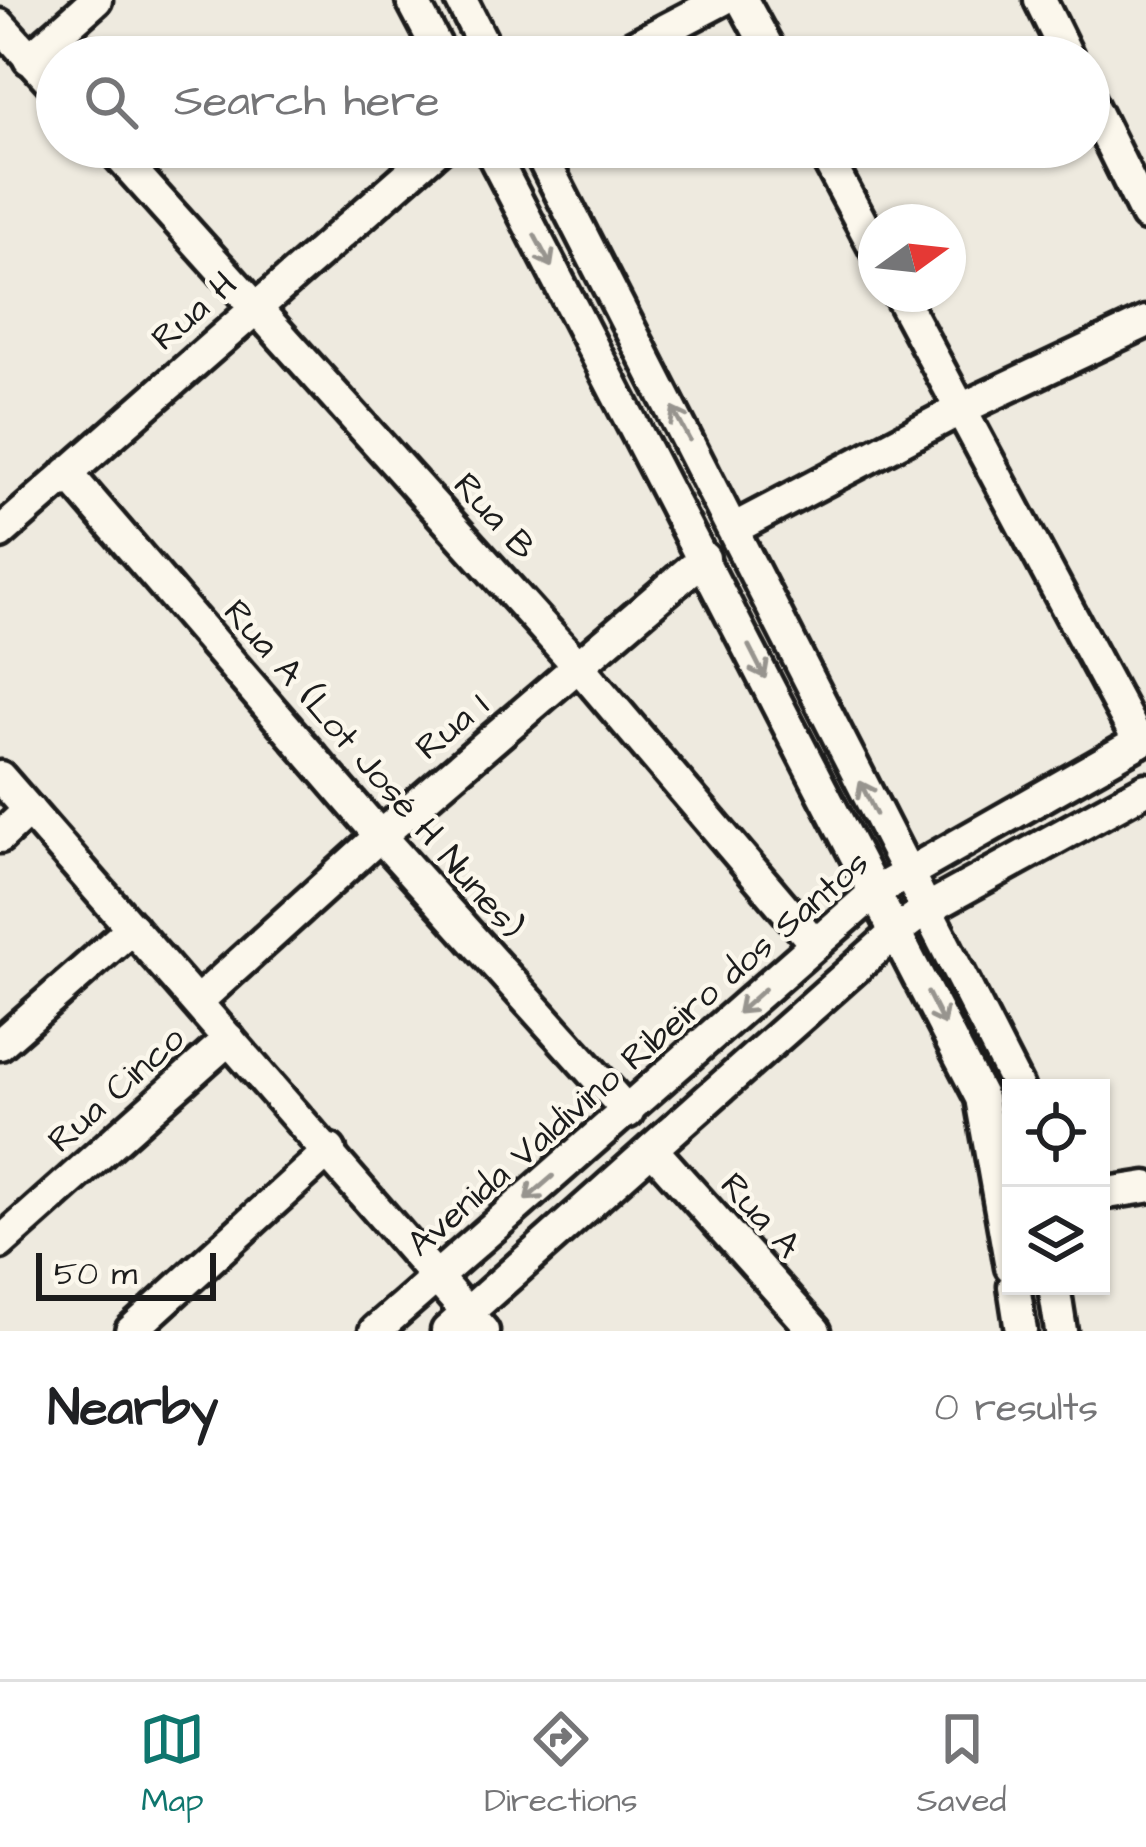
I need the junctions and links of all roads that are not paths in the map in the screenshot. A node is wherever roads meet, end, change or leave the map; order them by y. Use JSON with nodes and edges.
{"nodes":[{"id":1,"x":97,"y":0,"type":"edge"},
{"id":2,"x":412,"y":0,"type":"edge"},
{"id":3,"x":461,"y":0,"type":"edge"},
{"id":4,"x":722,"y":0,"type":"edge"},
{"id":5,"x":742,"y":0,"type":"edge"},
{"id":6,"x":1040,"y":0,"type":"edge"},
{"id":7,"x":0,"y":26,"type":"edge"},
{"id":8,"x":55,"y":36,"type":"edge"},
{"id":9,"x":431,"y":36,"type":"edge"},
{"id":10,"x":479,"y":36,"type":"edge"},
{"id":11,"x":653,"y":36,"type":"edge"},
{"id":12,"x":761,"y":36,"type":"edge"},
{"id":13,"x":1058,"y":36,"type":"edge"},
{"id":14,"x":36,"y":52,"type":"edge"},
{"id":15,"x":29,"y":58,"type":"junction"},
{"id":16,"x":36,"y":66,"type":"edge"},
{"id":17,"x":1110,"y":142,"type":"edge"},
{"id":18,"x":130,"y":168,"type":"edge"},
{"id":19,"x":416,"y":168,"type":"edge"},
{"id":20,"x":500,"y":168,"type":"edge"},
{"id":21,"x":548,"y":168,"type":"edge"},
{"id":22,"x":832,"y":168,"type":"edge"},
{"id":23,"x":1146,"y":215,"type":"edge"},
{"id":24,"x":858,"y":216,"type":"edge"},
{"id":25,"x":256,"y":306,"type":"junction"},
{"id":26,"x":909,"y":312,"type":"edge"},
{"id":27,"x":1146,"y":322,"type":"edge"},
{"id":28,"x":961,"y":409,"type":"junction"},
{"id":29,"x":68,"y":473,"type":"junction"},
{"id":30,"x":735,"y":528,"type":"junction"},
{"id":31,"x":0,"y":532,"type":"edge"},
{"id":32,"x":704,"y":558,"type":"junction"},
{"id":33,"x":580,"y":668,"type":"junction"},
{"id":34,"x":1142,"y":740,"type":"edge"},
{"id":35,"x":1111,"y":758,"type":"junction"},
{"id":36,"x":0,"y":777,"type":"edge"},
{"id":37,"x":1139,"y":793,"type":"edge"},
{"id":38,"x":29,"y":810,"type":"junction"},
{"id":39,"x":0,"y":836,"type":"edge"},
{"id":40,"x":380,"y":836,"type":"junction"},
{"id":41,"x":905,"y":872,"type":"junction"},
{"id":42,"x":875,"y":892,"type":"junction"},
{"id":43,"x":925,"y":910,"type":"junction"},
{"id":44,"x":132,"y":928,"type":"junction"},
{"id":45,"x":897,"y":931,"type":"junction"},
{"id":46,"x":815,"y":944,"type":"junction"},
{"id":47,"x":197,"y":1002,"type":"junction"},
{"id":48,"x":229,"y":1039,"type":"junction"},
{"id":49,"x":0,"y":1044,"type":"edge"},
{"id":50,"x":1013,"y":1079,"type":"edge"},
{"id":51,"x":628,"y":1112,"type":"junction"},
{"id":52,"x":652,"y":1149,"type":"junction"},
{"id":53,"x":329,"y":1150,"type":"junction"},
{"id":54,"x":1146,"y":1187,"type":"edge"},
{"id":55,"x":1110,"y":1193,"type":"edge"},
{"id":56,"x":1002,"y":1216,"type":"edge"},
{"id":57,"x":0,"y":1243,"type":"edge"},
{"id":58,"x":437,"y":1276,"type":"junction"},
{"id":59,"x":1015,"y":1295,"type":"edge"},
{"id":60,"x":1055,"y":1295,"type":"edge"},
{"id":61,"x":466,"y":1325,"type":"edge"},
{"id":62,"x":131,"y":1331,"type":"edge"},
{"id":63,"x":376,"y":1331,"type":"edge"},
{"id":64,"x":815,"y":1331,"type":"edge"},
{"id":65,"x":1021,"y":1331,"type":"edge"},
{"id":66,"x":1061,"y":1331,"type":"edge"}],
"edges":[{"from":1,"to":8,"type":"street"},
{"from":2,"to":9,"type":"street"},
{"from":3,"to":10,"type":"street"},
{"from":4,"to":11,"type":"street"},
{"from":5,"to":12,"type":"street"},
{"from":6,"to":13,"type":"street"},
{"from":7,"to":15,"type":"street"},
{"from":14,"to":15,"type":"street"},
{"from":15,"to":16,"type":"street"},
{"from":17,"to":23,"type":"street"},
{"from":18,"to":25,"type":"street","name":"Rua B"},
{"from":19,"to":25,"type":"street","name":"Rua H"},
{"from":20,"to":32,"type":"street","one_way":true},
{"from":30,"to":21,"type":"street","one_way":true},
{"from":22,"to":24,"type":"street"},
{"from":25,"to":29,"type":"street","name":"Rua H"},
{"from":25,"to":33,"type":"street","name":"Rua B"},
{"from":26,"to":28,"type":"street"},
{"from":27,"to":28,"type":"street"},
{"from":28,"to":30,"type":"street"},
{"from":28,"to":34,"type":"street"},
{"from":29,"to":31,"type":"street","name":"Rua H"},
{"from":29,"to":40,"type":"street","name":"Rua A (Lot José H Nunes)"},
{"from":41,"to":30,"type":"street","one_way":true},
{"from":32,"to":33,"type":"street","name":"Rua I"},
{"from":32,"to":42,"type":"street","one_way":true},
{"from":33,"to":40,"type":"street","name":"Rua I"},
{"from":33,"to":46,"type":"street","name":"Rua B"},
{"from":34,"to":35,"type":"street","name":"Avenida Valdivino Ribeiro dos Santos"},
{"from":35,"to":37,"type":"street"},
{"from":35,"to":41,"type":"street","name":"Avenida Valdivino Ribeiro dos Santos"},
{"from":36,"to":38,"type":"street"},
{"from":37,"to":43,"type":"street"},
{"from":38,"to":39,"type":"street"},
{"from":38,"to":44,"type":"street"},
{"from":40,"to":47,"type":"street","name":"Rua I"},
{"from":40,"to":51,"type":"street","name":"Rua A (Lot José H Nunes)"},
{"from":41,"to":42,"type":"street","name":"Avenida Valdivino Ribeiro dos Santos"},
{"from":41,"to":43,"type":"street"},
{"from":42,"to":45,"type":"street"},
{"from":42,"to":46,"type":"street","name":"Avenida Valdivino Ribeiro dos Santos"},
{"from":43,"to":45,"type":"street"},
{"from":43,"to":50,"type":"street"},
{"from":44,"to":47,"type":"street"},
{"from":44,"to":49,"type":"street"},
{"from":45,"to":52,"type":"street"},
{"from":45,"to":56,"type":"street","one_way":true},
{"from":46,"to":51,"type":"street","name":"Avenida Valdivino Ribeiro dos Santos","one_way":true},
{"from":47,"to":48,"type":"street"},
{"from":48,"to":53,"type":"street"},
{"from":48,"to":57,"type":"street","name":"Rua Cinco"},
{"from":51,"to":58,"type":"street","name":"Avenida Valdivino Ribeiro dos Santos","one_way":true},
{"from":52,"to":61,"type":"street"},
{"from":52,"to":64,"type":"street","name":"Rua A"},
{"from":53,"to":58,"type":"street"},
{"from":53,"to":62,"type":"street"},
{"from":54,"to":55,"type":"street"},
{"from":58,"to":61,"type":"street"},
{"from":58,"to":63,"type":"street","name":"Avenida Valdivino Ribeiro dos Santos"},
{"from":59,"to":65,"type":"street"},
{"from":60,"to":66,"type":"street"}]}
